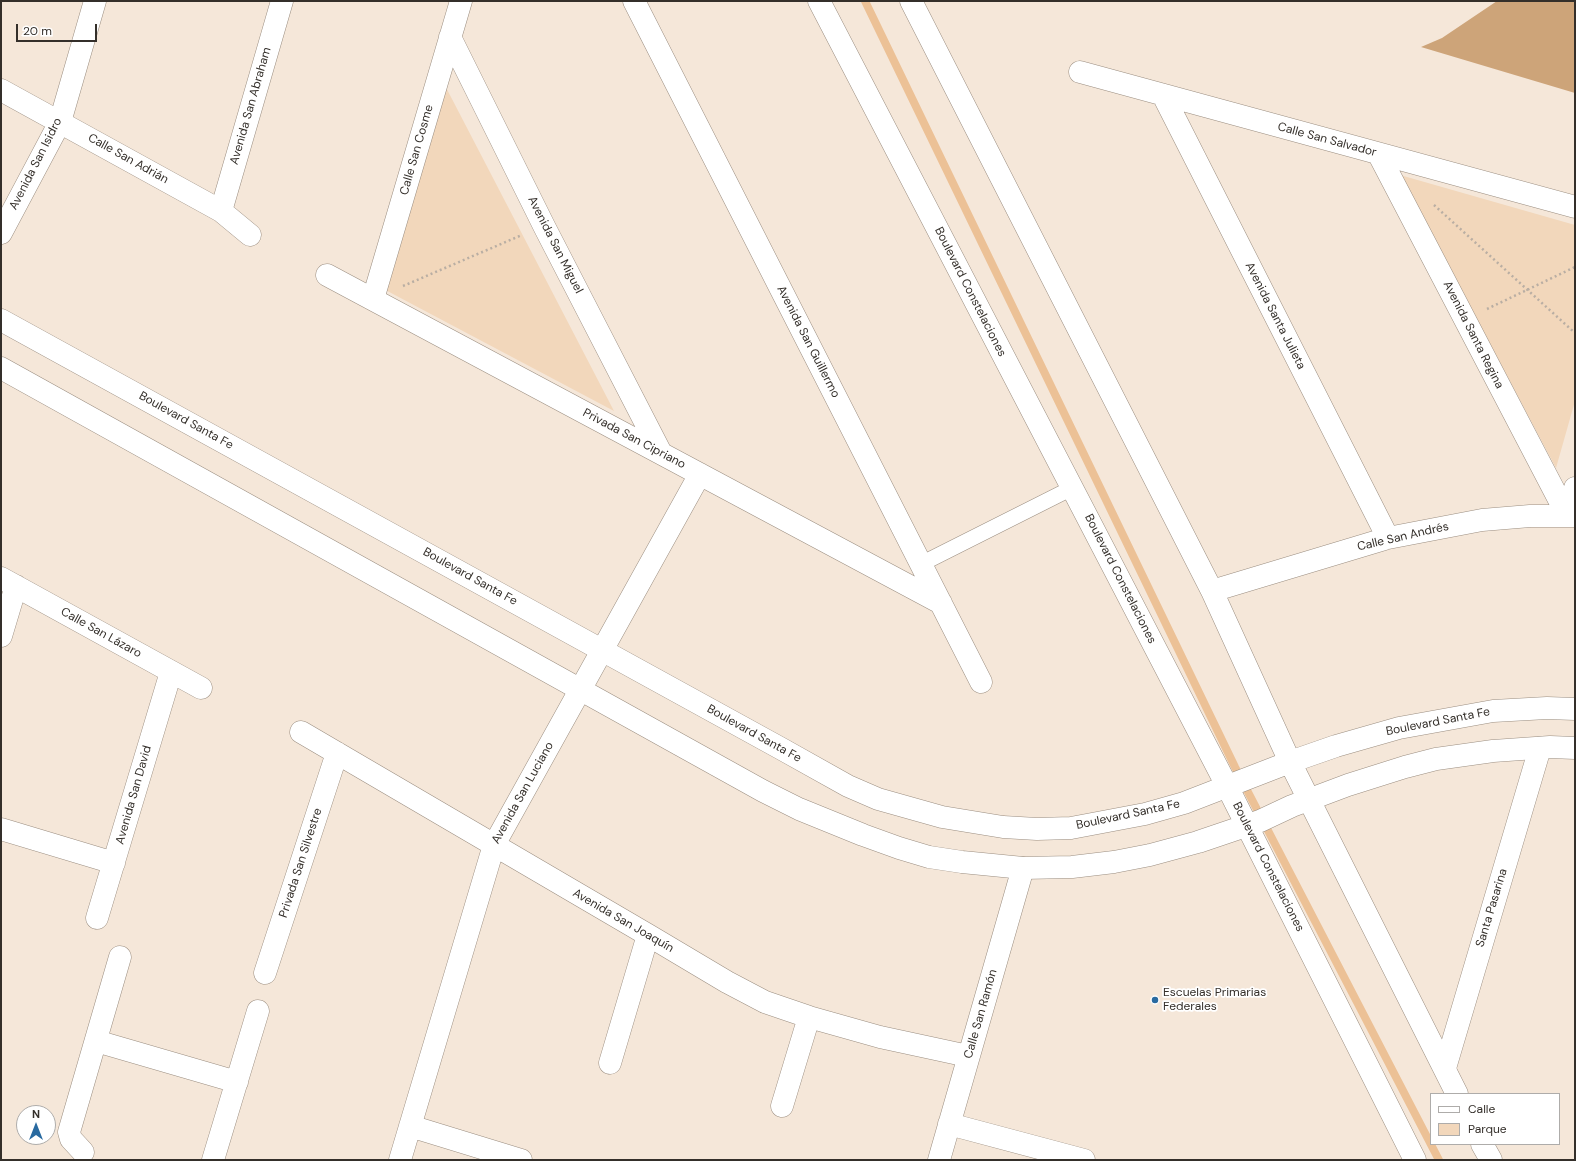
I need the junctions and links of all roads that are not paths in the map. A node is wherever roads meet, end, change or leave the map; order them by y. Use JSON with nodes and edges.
{"nodes":[{"id":1,"x":95,"y":1,"type":"edge"},
{"id":2,"x":282,"y":1,"type":"edge"},
{"id":3,"x":460,"y":1,"type":"edge"},
{"id":4,"x":634,"y":1,"type":"edge"},
{"id":5,"x":819,"y":1,"type":"edge"},
{"id":6,"x":911,"y":1,"type":"edge"},
{"id":7,"x":450,"y":37,"type":"junction"},
{"id":8,"x":1080,"y":72,"type":"dead end"},
{"id":9,"x":1,"y":90,"type":"edge"},
{"id":10,"x":1163,"y":95,"type":"junction"},
{"id":11,"x":60,"y":122,"type":"junction"},
{"id":12,"x":1379,"y":155,"type":"junction"},
{"id":13,"x":1575,"y":207,"type":"edge"},
{"id":14,"x":221,"y":211,"type":"junction"},
{"id":15,"x":1,"y":233,"type":"edge"},
{"id":16,"x":250,"y":235,"type":"dead end"},
{"id":17,"x":328,"y":275,"type":"dead end"},
{"id":18,"x":373,"y":299,"type":"junction"},
{"id":19,"x":1,"y":320,"type":"edge"},
{"id":20,"x":1,"y":368,"type":"edge"},
{"id":21,"x":661,"y":453,"type":"junction"},
{"id":22,"x":700,"y":474,"type":"junction"},
{"id":23,"x":1072,"y":488,"type":"junction"},
{"id":24,"x":1575,"y":488,"type":"edge"},
{"id":25,"x":1571,"y":516,"type":"edge"},
{"id":26,"x":1388,"y":538,"type":"junction"},
{"id":27,"x":921,"y":564,"type":"junction"},
{"id":28,"x":9,"y":582,"type":"edge"},
{"id":29,"x":1212,"y":591,"type":"junction"},
{"id":30,"x":941,"y":603,"type":"junction"},
{"id":31,"x":1,"y":636,"type":"edge"},
{"id":32,"x":601,"y":650,"type":"junction"},
{"id":33,"x":171,"y":672,"type":"junction"},
{"id":34,"x":982,"y":682,"type":"dead end"},
{"id":35,"x":201,"y":688,"type":"dead end"},
{"id":36,"x":580,"y":689,"type":"junction"},
{"id":37,"x":1575,"y":708,"type":"edge"},
{"id":38,"x":301,"y":732,"type":"dead end"},
{"id":39,"x":1540,"y":748,"type":"junction"},
{"id":40,"x":1575,"y":748,"type":"edge"},
{"id":41,"x":337,"y":753,"type":"junction"},
{"id":42,"x":1290,"y":762,"type":"junction"},
{"id":43,"x":1233,"y":784,"type":"junction"},
{"id":44,"x":1301,"y":803,"type":"junction"},
{"id":45,"x":1254,"y":823,"type":"junction"},
{"id":46,"x":1,"y":829,"type":"edge"},
{"id":47,"x":494,"y":845,"type":"junction"},
{"id":48,"x":114,"y":863,"type":"junction"},
{"id":49,"x":1023,"y":868,"type":"junction"},
{"id":50,"x":97,"y":918,"type":"dead end"},
{"id":51,"x":648,"y":935,"type":"junction"},
{"id":52,"x":120,"y":956,"type":"dead end"},
{"id":53,"x":265,"y":973,"type":"dead end"},
{"id":54,"x":258,"y":1011,"type":"dead end"},
{"id":55,"x":809,"y":1017,"type":"junction"},
{"id":56,"x":96,"y":1041,"type":"junction"},
{"id":57,"x":968,"y":1056,"type":"junction"},
{"id":58,"x":610,"y":1063,"type":"dead end"},
{"id":59,"x":1445,"y":1068,"type":"junction"},
{"id":60,"x":237,"y":1082,"type":"junction"},
{"id":61,"x":1457,"y":1093,"type":"edge"},
{"id":62,"x":782,"y":1106,"type":"dead end"},
{"id":63,"x":949,"y":1124,"type":"junction"},
{"id":64,"x":410,"y":1126,"type":"junction"},
{"id":65,"x":1482,"y":1145,"type":"edge"},
{"id":66,"x":83,"y":1152,"type":"dead end"},
{"id":67,"x":213,"y":1160,"type":"edge"},
{"id":68,"x":400,"y":1160,"type":"edge"},
{"id":69,"x":521,"y":1160,"type":"edge"},
{"id":70,"x":939,"y":1160,"type":"edge"},
{"id":71,"x":1084,"y":1160,"type":"edge"},
{"id":72,"x":1415,"y":1160,"type":"edge"},
{"id":73,"x":1490,"y":1160,"type":"edge"}],
"edges":[{"from":1,"to":11,"type":"street","name":"Avenida San Isidro"},
{"from":2,"to":14,"type":"street","name":"Avenida San Abraham"},
{"from":3,"to":7,"type":"street","name":"Calle San Cosme"},
{"from":4,"to":27,"type":"street","name":"Avenida San Guillermo"},
{"from":5,"to":23,"type":"street","name":"Boulevard Constelaciones"},
{"from":6,"to":29,"type":"street"},
{"from":7,"to":18,"type":"street","name":"Calle San Cosme"},
{"from":7,"to":21,"type":"street","name":"Avenida San Miguel"},
{"from":8,"to":10,"type":"street","name":"Calle San Salvador"},
{"from":9,"to":11,"type":"street","name":"Calle San Adrián"},
{"from":10,"to":12,"type":"street","name":"Calle San Salvador"},
{"from":10,"to":26,"type":"street","name":"Avenida Santa Julieta"},
{"from":11,"to":14,"type":"street","name":"Calle San Adrián"},
{"from":11,"to":15,"type":"street","name":"Avenida San Isidro"},
{"from":12,"to":13,"type":"street","name":"Calle San Salvador"},
{"from":12,"to":25,"type":"street","name":"Avenida Santa Regina"},
{"from":14,"to":16,"type":"street","name":"Calle San Adrián"},
{"from":17,"to":18,"type":"street","name":"Privada San Cipriano"},
{"from":18,"to":21,"type":"street","name":"Privada San Cipriano"},
{"from":19,"to":32,"type":"street","name":"Boulevard Santa Fe"},
{"from":20,"to":36,"type":"street"},
{"from":21,"to":22,"type":"street","name":"Privada San Cipriano"},
{"from":22,"to":30,"type":"street","name":"Privada San Cipriano"},
{"from":22,"to":32,"type":"street","name":"Avenida San Luciano"},
{"from":23,"to":27,"type":"lane"},
{"from":23,"to":43,"type":"street","name":"Boulevard Constelaciones"},
{"from":24,"to":25,"type":"street"},
{"from":25,"to":26,"type":"street","name":"Calle San Andrés"},
{"from":26,"to":29,"type":"street","name":"Calle San Andrés"},
{"from":27,"to":30,"type":"street","name":"Avenida San Guillermo"},
{"from":28,"to":31,"type":"street"},
{"from":28,"to":33,"type":"street","name":"Calle San Lázaro"},
{"from":29,"to":42,"type":"street"},
{"from":30,"to":34,"type":"street","name":"Avenida San Guillermo"},
{"from":32,"to":36,"type":"street","name":"Avenida San Luciano"},
{"from":32,"to":43,"type":"street","name":"Boulevard Santa Fe"},
{"from":33,"to":35,"type":"street","name":"Calle San Lázaro"},
{"from":33,"to":48,"type":"street","name":"Avenida San David"},
{"from":36,"to":47,"type":"street","name":"Avenida San Luciano"},
{"from":36,"to":49,"type":"street"},
{"from":37,"to":42,"type":"street","name":"Boulevard Santa Fe"},
{"from":38,"to":41,"type":"street","name":"Avenida San Joaquín"},
{"from":39,"to":40,"type":"street"},
{"from":39,"to":44,"type":"street"},
{"from":39,"to":59,"type":"street","name":"Santa Pasarina"},
{"from":41,"to":47,"type":"street","name":"Avenida San Joaquín"},
{"from":41,"to":53,"type":"street","name":"Privada San Silvestre"},
{"from":42,"to":43,"type":"street","name":"Boulevard Santa Fe"},
{"from":42,"to":44,"type":"street"},
{"from":43,"to":45,"type":"street","name":"Boulevard Constelaciones"},
{"from":44,"to":45,"type":"street"},
{"from":44,"to":59,"type":"street"},
{"from":45,"to":49,"type":"street"},
{"from":45,"to":72,"type":"street","name":"Boulevard Constelaciones"},
{"from":46,"to":48,"type":"street"},
{"from":47,"to":51,"type":"street","name":"Avenida San Joaquín"},
{"from":47,"to":64,"type":"street","name":"Avenida San Luciano"},
{"from":48,"to":50,"type":"street","name":"Avenida San David"},
{"from":49,"to":57,"type":"street","name":"Calle San Ramón"},
{"from":51,"to":55,"type":"street","name":"Avenida San Joaquín"},
{"from":51,"to":58,"type":"street"},
{"from":52,"to":56,"type":"street"},
{"from":54,"to":60,"type":"street"},
{"from":55,"to":57,"type":"street","name":"Avenida San Joaquín"},
{"from":55,"to":62,"type":"street"},
{"from":56,"to":60,"type":"street"},
{"from":56,"to":66,"type":"street"},
{"from":57,"to":63,"type":"street","name":"Calle San Ramón"},
{"from":59,"to":61,"type":"street"},
{"from":60,"to":67,"type":"street"},
{"from":63,"to":70,"type":"street","name":"Calle San Ramón"},
{"from":63,"to":71,"type":"street"},
{"from":64,"to":68,"type":"street","name":"Avenida San Luciano"},
{"from":64,"to":69,"type":"street"},
{"from":65,"to":73,"type":"street"}]}
